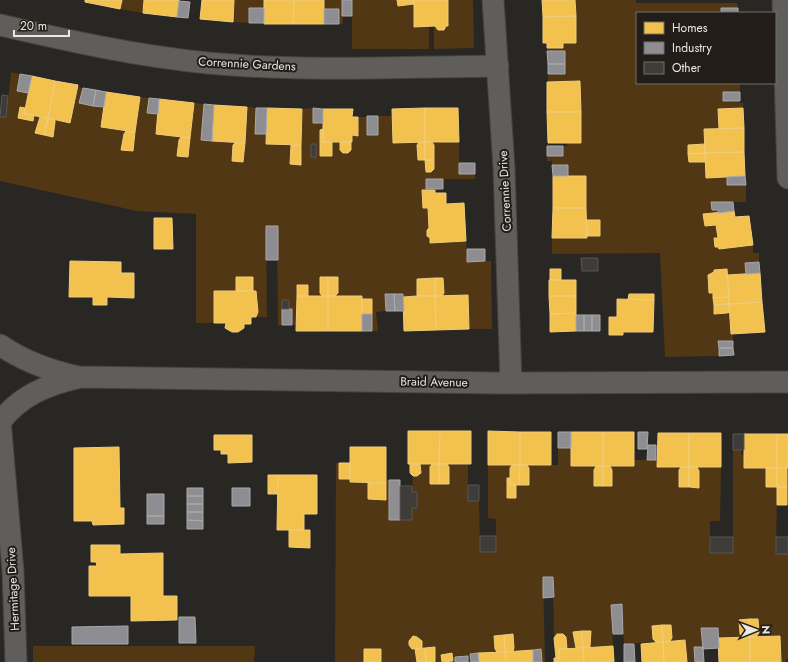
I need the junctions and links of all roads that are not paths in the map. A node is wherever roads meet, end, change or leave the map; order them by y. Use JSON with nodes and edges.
{"nodes":[{"id":1,"x":493,"y":0,"type":"edge"},
{"id":2,"x":783,"y":0,"type":"edge"},
{"id":3,"x":0,"y":25,"type":"edge"},
{"id":4,"x":498,"y":66,"type":"junction"},
{"id":5,"x":788,"y":178,"type":"edge"},
{"id":6,"x":0,"y":345,"type":"edge"},
{"id":7,"x":79,"y":377,"type":"junction"},
{"id":8,"x":788,"y":382,"type":"edge"},
{"id":9,"x":511,"y":383,"type":"junction"},
{"id":10,"x":0,"y":421,"type":"edge"},
{"id":11,"x":16,"y":662,"type":"edge"}],
"edges":[{"from":1,"to":4,"type":"street","name":"Corrennie Drive"},
{"from":2,"to":5,"type":"street"},
{"from":3,"to":4,"type":"street","name":"Corrennie Gardens"},
{"from":4,"to":9,"type":"street","name":"Corrennie Drive"},
{"from":6,"to":7,"type":"street","name":"Braid Avenue"},
{"from":7,"to":9,"type":"street","name":"Braid Avenue"},
{"from":7,"to":10,"type":"street","name":"Braid Avenue"},
{"from":8,"to":9,"type":"street","name":"Braid Avenue"},
{"from":10,"to":11,"type":"street","name":"Hermitage Drive"}]}
